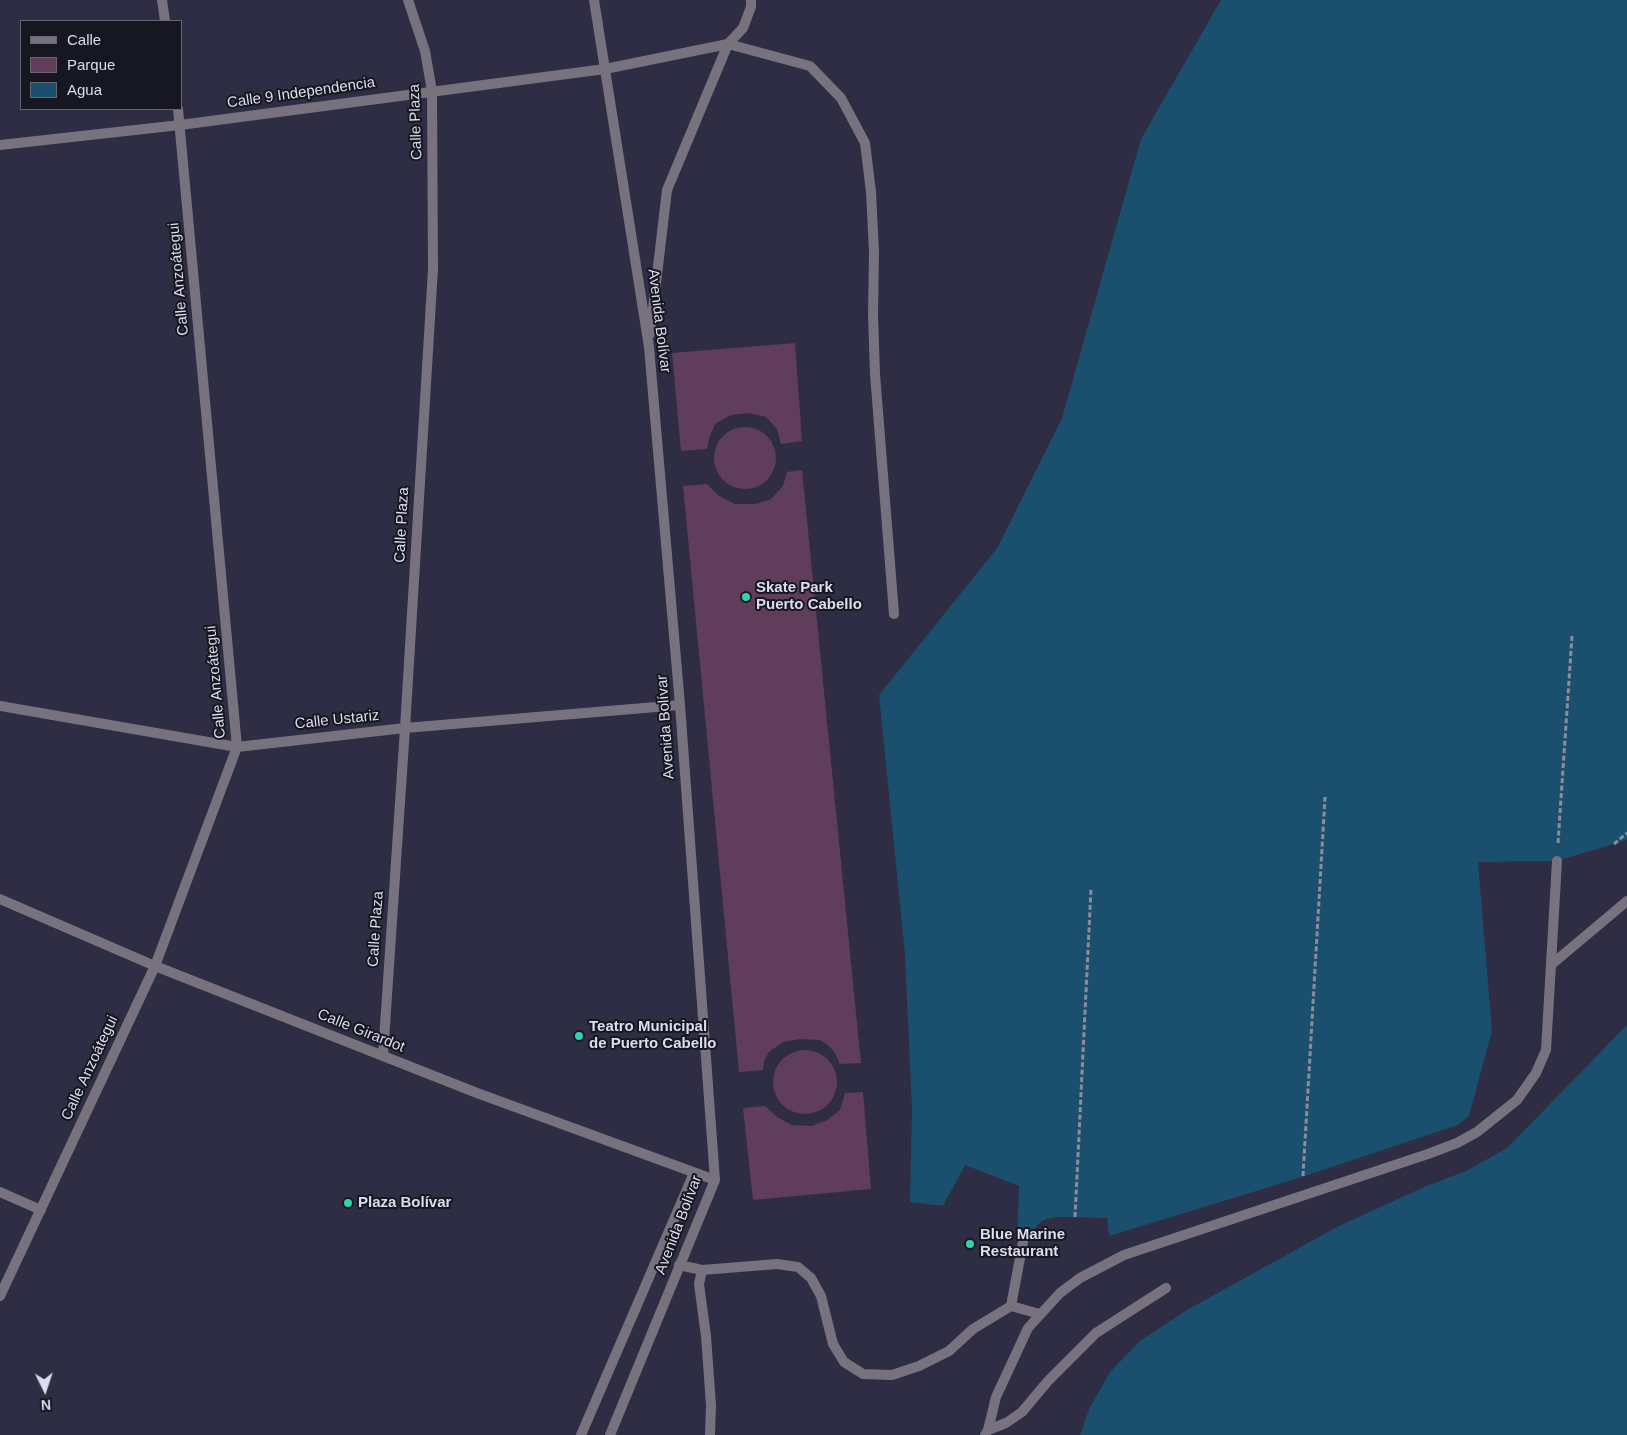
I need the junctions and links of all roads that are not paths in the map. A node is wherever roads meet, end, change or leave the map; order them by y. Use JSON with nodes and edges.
{"nodes":[{"id":1,"x":162,"y":0,"type":"edge"},
{"id":2,"x":408,"y":0,"type":"edge"},
{"id":3,"x":594,"y":0,"type":"edge"},
{"id":4,"x":751,"y":0,"type":"edge"},
{"id":5,"x":165,"y":20,"type":"edge"},
{"id":6,"x":728,"y":44,"type":"junction"},
{"id":7,"x":605,"y":69,"type":"junction"},
{"id":8,"x":432,"y":91,"type":"junction"},
{"id":9,"x":178,"y":110,"type":"edge"},
{"id":10,"x":180,"y":124,"type":"junction"},
{"id":11,"x":0,"y":145,"type":"edge"},
{"id":12,"x":649,"y":347,"type":"junction"},
{"id":13,"x":894,"y":614,"type":"dead end"},
{"id":14,"x":680,"y":705,"type":"junction"},
{"id":15,"x":0,"y":706,"type":"edge"},
{"id":16,"x":405,"y":728,"type":"junction"},
{"id":17,"x":236,"y":746,"type":"junction"},
{"id":18,"x":1557,"y":861,"type":"road end"},
{"id":19,"x":0,"y":899,"type":"edge"},
{"id":20,"x":1627,"y":901,"type":"edge"},
{"id":21,"x":1551,"y":965,"type":"junction"},
{"id":22,"x":155,"y":966,"type":"junction"},
{"id":23,"x":383,"y":1055,"type":"junction"},
{"id":24,"x":694,"y":1172,"type":"junction"},
{"id":25,"x":715,"y":1180,"type":"junction"},
{"id":26,"x":0,"y":1192,"type":"edge"},
{"id":27,"x":41,"y":1210,"type":"junction"},
{"id":28,"x":1023,"y":1242,"type":"dead end"},
{"id":29,"x":680,"y":1265,"type":"junction"},
{"id":30,"x":702,"y":1270,"type":"junction"},
{"id":31,"x":1166,"y":1288,"type":"dead end"},
{"id":32,"x":0,"y":1296,"type":"edge"},
{"id":33,"x":1011,"y":1306,"type":"junction"},
{"id":34,"x":1040,"y":1314,"type":"junction"},
{"id":35,"x":987,"y":1433,"type":"edge"},
{"id":36,"x":581,"y":1435,"type":"edge"},
{"id":37,"x":610,"y":1435,"type":"edge"},
{"id":38,"x":710,"y":1435,"type":"edge"}],
"edges":[{"from":1,"to":5,"type":"street"},
{"from":2,"to":8,"type":"street","name":"Calle Plaza"},
{"from":3,"to":7,"type":"street","name":"Avenida Bolívar"},
{"from":4,"to":6,"type":"street"},
{"from":6,"to":7,"type":"street","name":"Calle 9 Independencia"},
{"from":6,"to":12,"type":"street"},
{"from":6,"to":13,"type":"street"},
{"from":7,"to":8,"type":"street","name":"Calle 9 Independencia"},
{"from":7,"to":12,"type":"street","name":"Avenida Bolívar"},
{"from":8,"to":10,"type":"street","name":"Calle 9 Independencia"},
{"from":8,"to":16,"type":"street","name":"Calle Plaza"},
{"from":9,"to":10,"type":"street","name":"Calle Anzoátegui"},
{"from":10,"to":11,"type":"street","name":"Calle 9 Independencia"},
{"from":10,"to":17,"type":"street","name":"Calle Anzoátegui"},
{"from":12,"to":14,"type":"street","name":"Avenida Bolívar"},
{"from":14,"to":16,"type":"street","name":"Calle Ustariz"},
{"from":14,"to":25,"type":"street","name":"Avenida Bolívar"},
{"from":15,"to":17,"type":"street","name":"Calle Ustariz"},
{"from":16,"to":17,"type":"street","name":"Calle Ustariz"},
{"from":16,"to":23,"type":"street","name":"Calle Plaza"},
{"from":17,"to":22,"type":"street","name":"Calle Anzoátegui"},
{"from":18,"to":21,"type":"street"},
{"from":19,"to":22,"type":"street","name":"Calle Girardot"},
{"from":20,"to":21,"type":"street"},
{"from":21,"to":34,"type":"street"},
{"from":22,"to":23,"type":"street","name":"Calle Girardot"},
{"from":22,"to":27,"type":"street","name":"Calle Anzoátegui"},
{"from":23,"to":24,"type":"street","name":"Calle Girardot"},
{"from":24,"to":25,"type":"street","name":"Calle Girardot"},
{"from":24,"to":36,"type":"street","name":"Avenida Bolívar"},
{"from":25,"to":29,"type":"street","name":"Avenida Bolívar"},
{"from":26,"to":27,"type":"street"},
{"from":27,"to":32,"type":"street","name":"Calle Anzoátegui"},
{"from":28,"to":33,"type":"street"},
{"from":29,"to":30,"type":"street"},
{"from":29,"to":37,"type":"street","name":"Avenida Bolívar"},
{"from":30,"to":33,"type":"street"},
{"from":30,"to":38,"type":"street"},
{"from":31,"to":35,"type":"street"},
{"from":33,"to":34,"type":"street"},
{"from":34,"to":35,"type":"street"}]}
